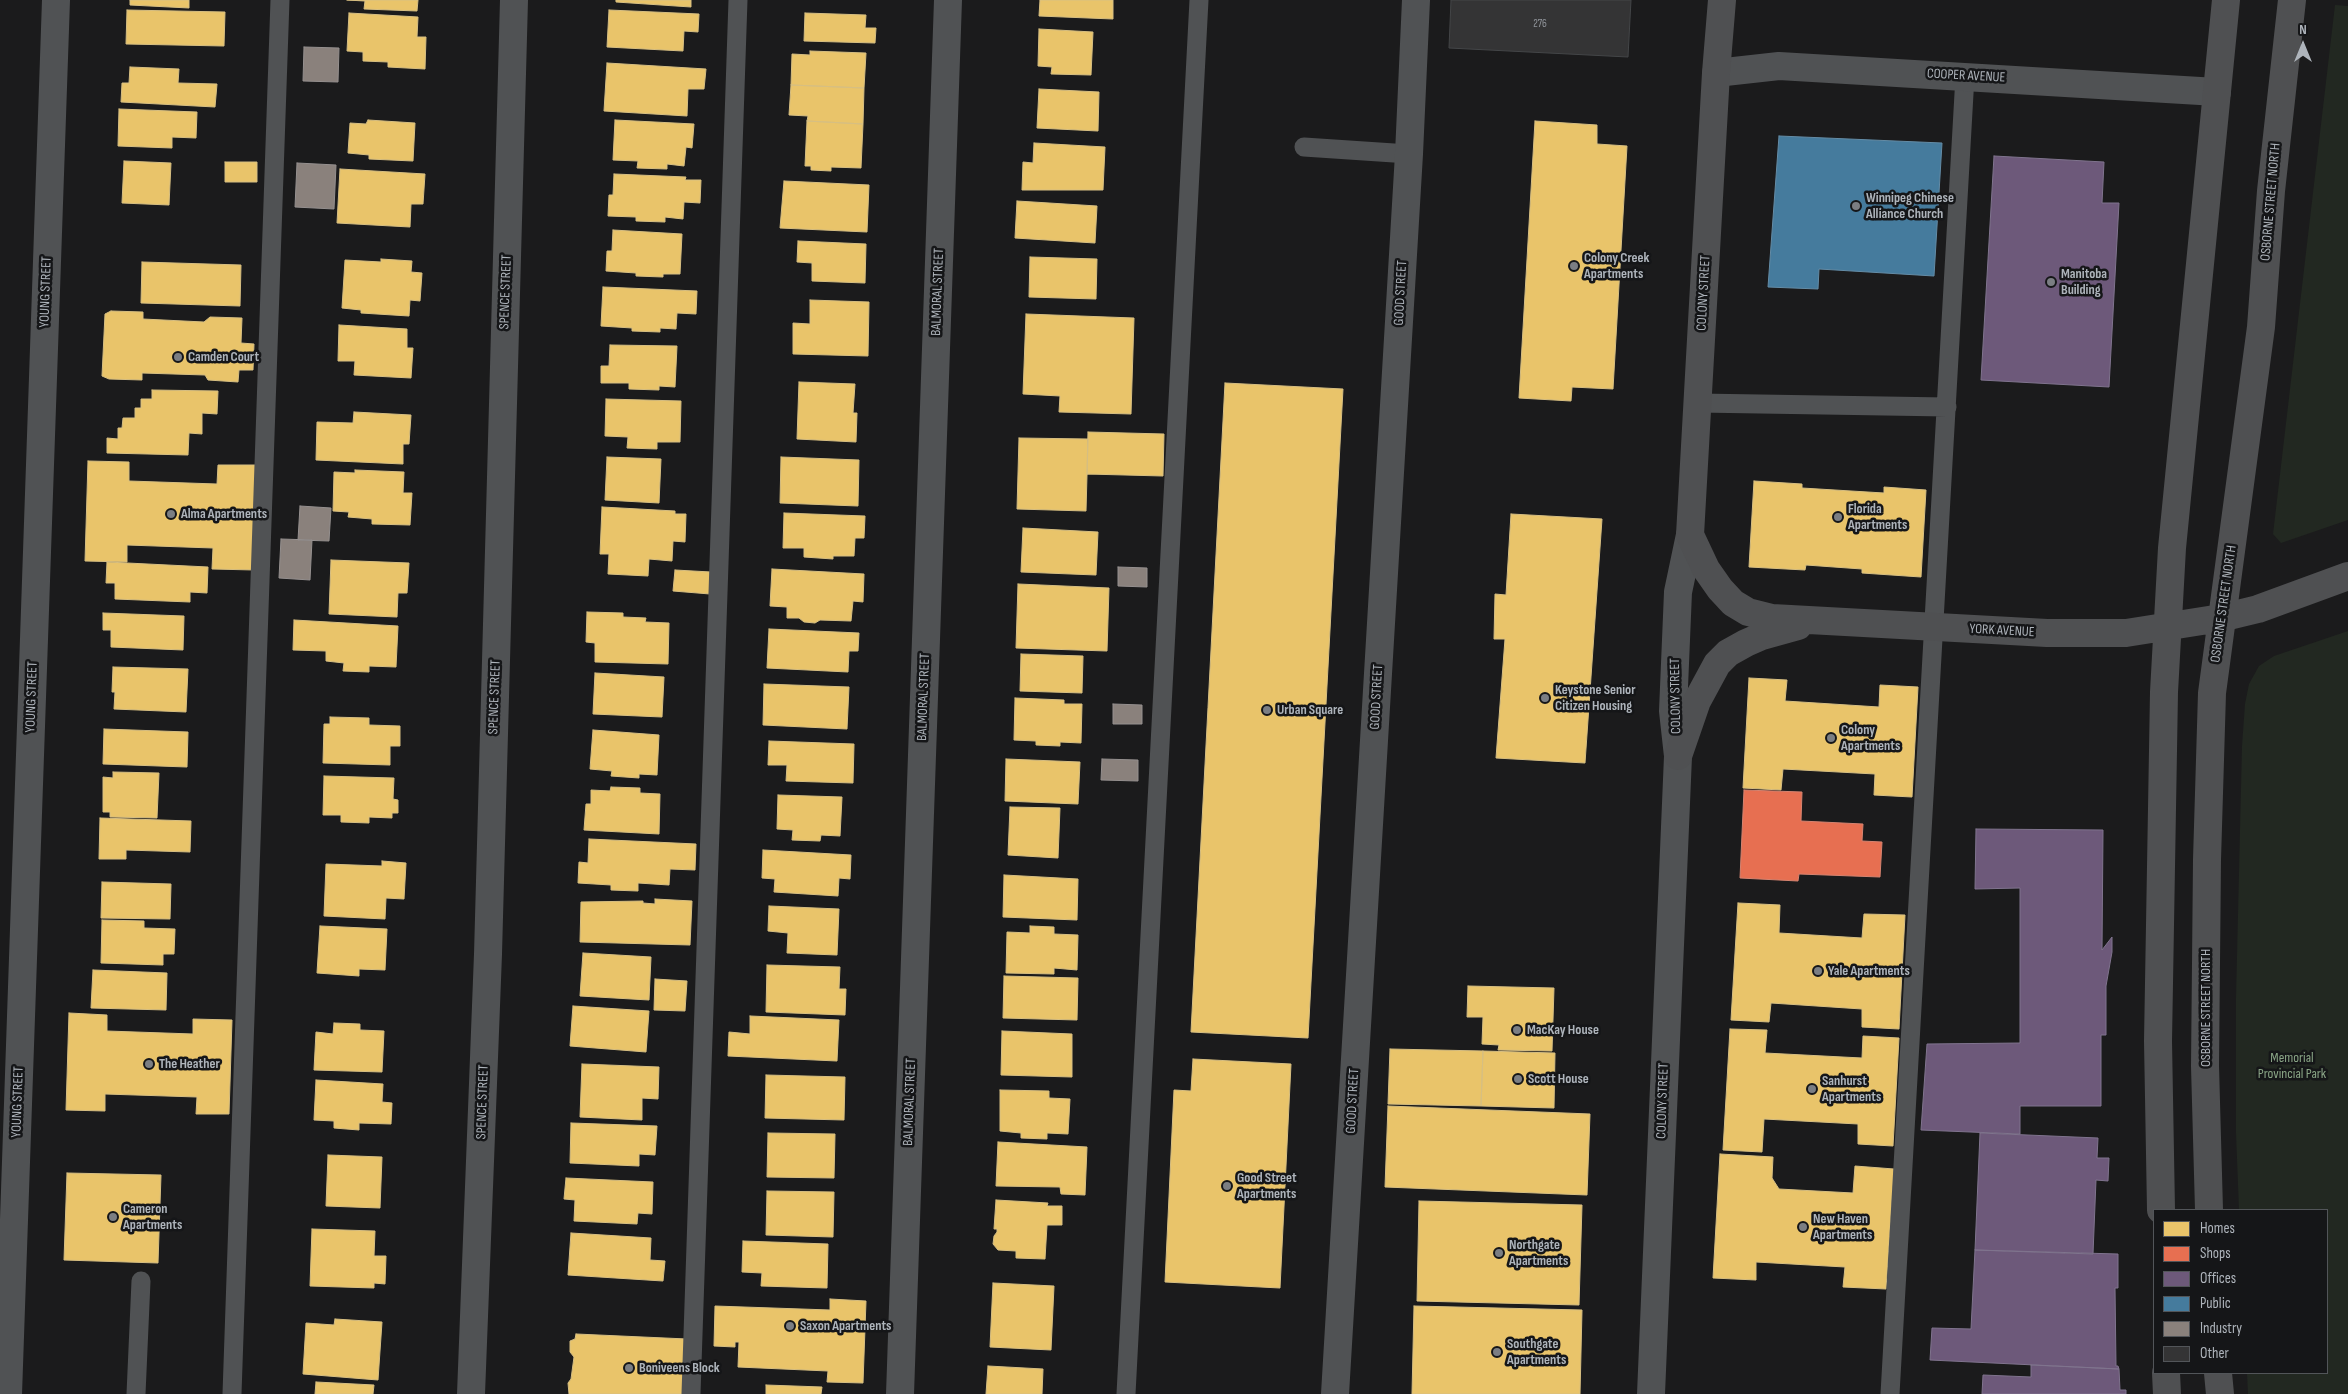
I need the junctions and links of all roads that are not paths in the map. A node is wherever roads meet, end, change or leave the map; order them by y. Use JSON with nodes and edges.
{"nodes":[{"id":1,"x":56,"y":0,"type":"edge"},
{"id":2,"x":280,"y":0,"type":"edge"},
{"id":3,"x":514,"y":0,"type":"edge"},
{"id":4,"x":738,"y":0,"type":"edge"},
{"id":5,"x":948,"y":0,"type":"edge"},
{"id":6,"x":1199,"y":0,"type":"edge"},
{"id":7,"x":1416,"y":0,"type":"edge"},
{"id":8,"x":1722,"y":0,"type":"edge"},
{"id":9,"x":2226,"y":0,"type":"edge"},
{"id":10,"x":2292,"y":0,"type":"edge"},
{"id":11,"x":1716,"y":73,"type":"junction"},
{"id":12,"x":1965,"y":76,"type":"junction"},
{"id":13,"x":2217,"y":92,"type":"junction"},
{"id":14,"x":1304,"y":146,"type":"dead end"},
{"id":15,"x":1409,"y":154,"type":"junction"},
{"id":16,"x":1698,"y":403,"type":"junction"},
{"id":17,"x":1947,"y":407,"type":"junction"},
{"id":18,"x":1690,"y":535,"type":"junction"},
{"id":19,"x":2348,"y":576,"type":"edge"},
{"id":20,"x":2221,"y":618,"type":"junction"},
{"id":21,"x":1816,"y":621,"type":"junction"},
{"id":22,"x":1935,"y":628,"type":"junction"},
{"id":23,"x":2167,"y":628,"type":"junction"},
{"id":24,"x":1678,"y":756,"type":"junction"},
{"id":25,"x":2160,"y":1209,"type":"edge"},
{"id":26,"x":2209,"y":1209,"type":"edge"},
{"id":27,"x":141,"y":1281,"type":"dead end"},
{"id":28,"x":2166,"y":1374,"type":"edge"},
{"id":29,"x":2218,"y":1374,"type":"edge"},
{"id":30,"x":8,"y":1394,"type":"edge"},
{"id":31,"x":136,"y":1394,"type":"edge"},
{"id":32,"x":232,"y":1394,"type":"edge"},
{"id":33,"x":471,"y":1394,"type":"edge"},
{"id":34,"x":691,"y":1394,"type":"edge"},
{"id":35,"x":900,"y":1394,"type":"edge"},
{"id":36,"x":1126,"y":1394,"type":"edge"},
{"id":37,"x":1335,"y":1394,"type":"edge"},
{"id":38,"x":1651,"y":1394,"type":"edge"},
{"id":39,"x":1890,"y":1394,"type":"edge"},
{"id":40,"x":2167,"y":1394,"type":"edge"},
{"id":41,"x":2220,"y":1394,"type":"edge"}],
"edges":[{"from":1,"to":30,"type":"street","name":"YOUNG STREET"},
{"from":2,"to":32,"type":"lane"},
{"from":3,"to":33,"type":"street","name":"SPENCE STREET"},
{"from":4,"to":34,"type":"lane"},
{"from":5,"to":35,"type":"street","name":"BALMORAL STREET"},
{"from":6,"to":36,"type":"lane"},
{"from":7,"to":15,"type":"street","name":"GOOD STREET"},
{"from":8,"to":11,"type":"main road","name":"COLONY STREET"},
{"from":9,"to":13,"type":"main road"},
{"from":10,"to":20,"type":"main road","name":"OSBORNE STREET NORTH"},
{"from":11,"to":12,"type":"street","name":"COOPER AVENUE"},
{"from":11,"to":16,"type":"main road","name":"COLONY STREET"},
{"from":12,"to":13,"type":"street","name":"COOPER AVENUE"},
{"from":12,"to":17,"type":"lane"},
{"from":13,"to":23,"type":"main road"},
{"from":14,"to":15,"type":"lane"},
{"from":15,"to":37,"type":"street","name":"GOOD STREET"},
{"from":16,"to":17,"type":"lane"},
{"from":16,"to":18,"type":"main road","name":"COLONY STREET"},
{"from":17,"to":22,"type":"lane"},
{"from":18,"to":21,"type":"main road","name":"YORK AVENUE"},
{"from":18,"to":24,"type":"street","name":"COLONY STREET"},
{"from":19,"to":20,"type":"main road","name":"YORK AVENUE"},
{"from":20,"to":23,"type":"main road","name":"YORK AVENUE"},
{"from":20,"to":26,"type":"main road","name":"OSBORNE STREET NORTH"},
{"from":21,"to":22,"type":"main road","name":"YORK AVENUE"},
{"from":21,"to":24,"type":"main road"},
{"from":22,"to":23,"type":"main road","name":"YORK AVENUE"},
{"from":22,"to":39,"type":"lane"},
{"from":23,"to":25,"type":"main road"},
{"from":24,"to":38,"type":"street","name":"COLONY STREET"},
{"from":27,"to":31,"type":"lane"},
{"from":28,"to":40,"type":"main road"},
{"from":29,"to":41,"type":"main road"}]}
